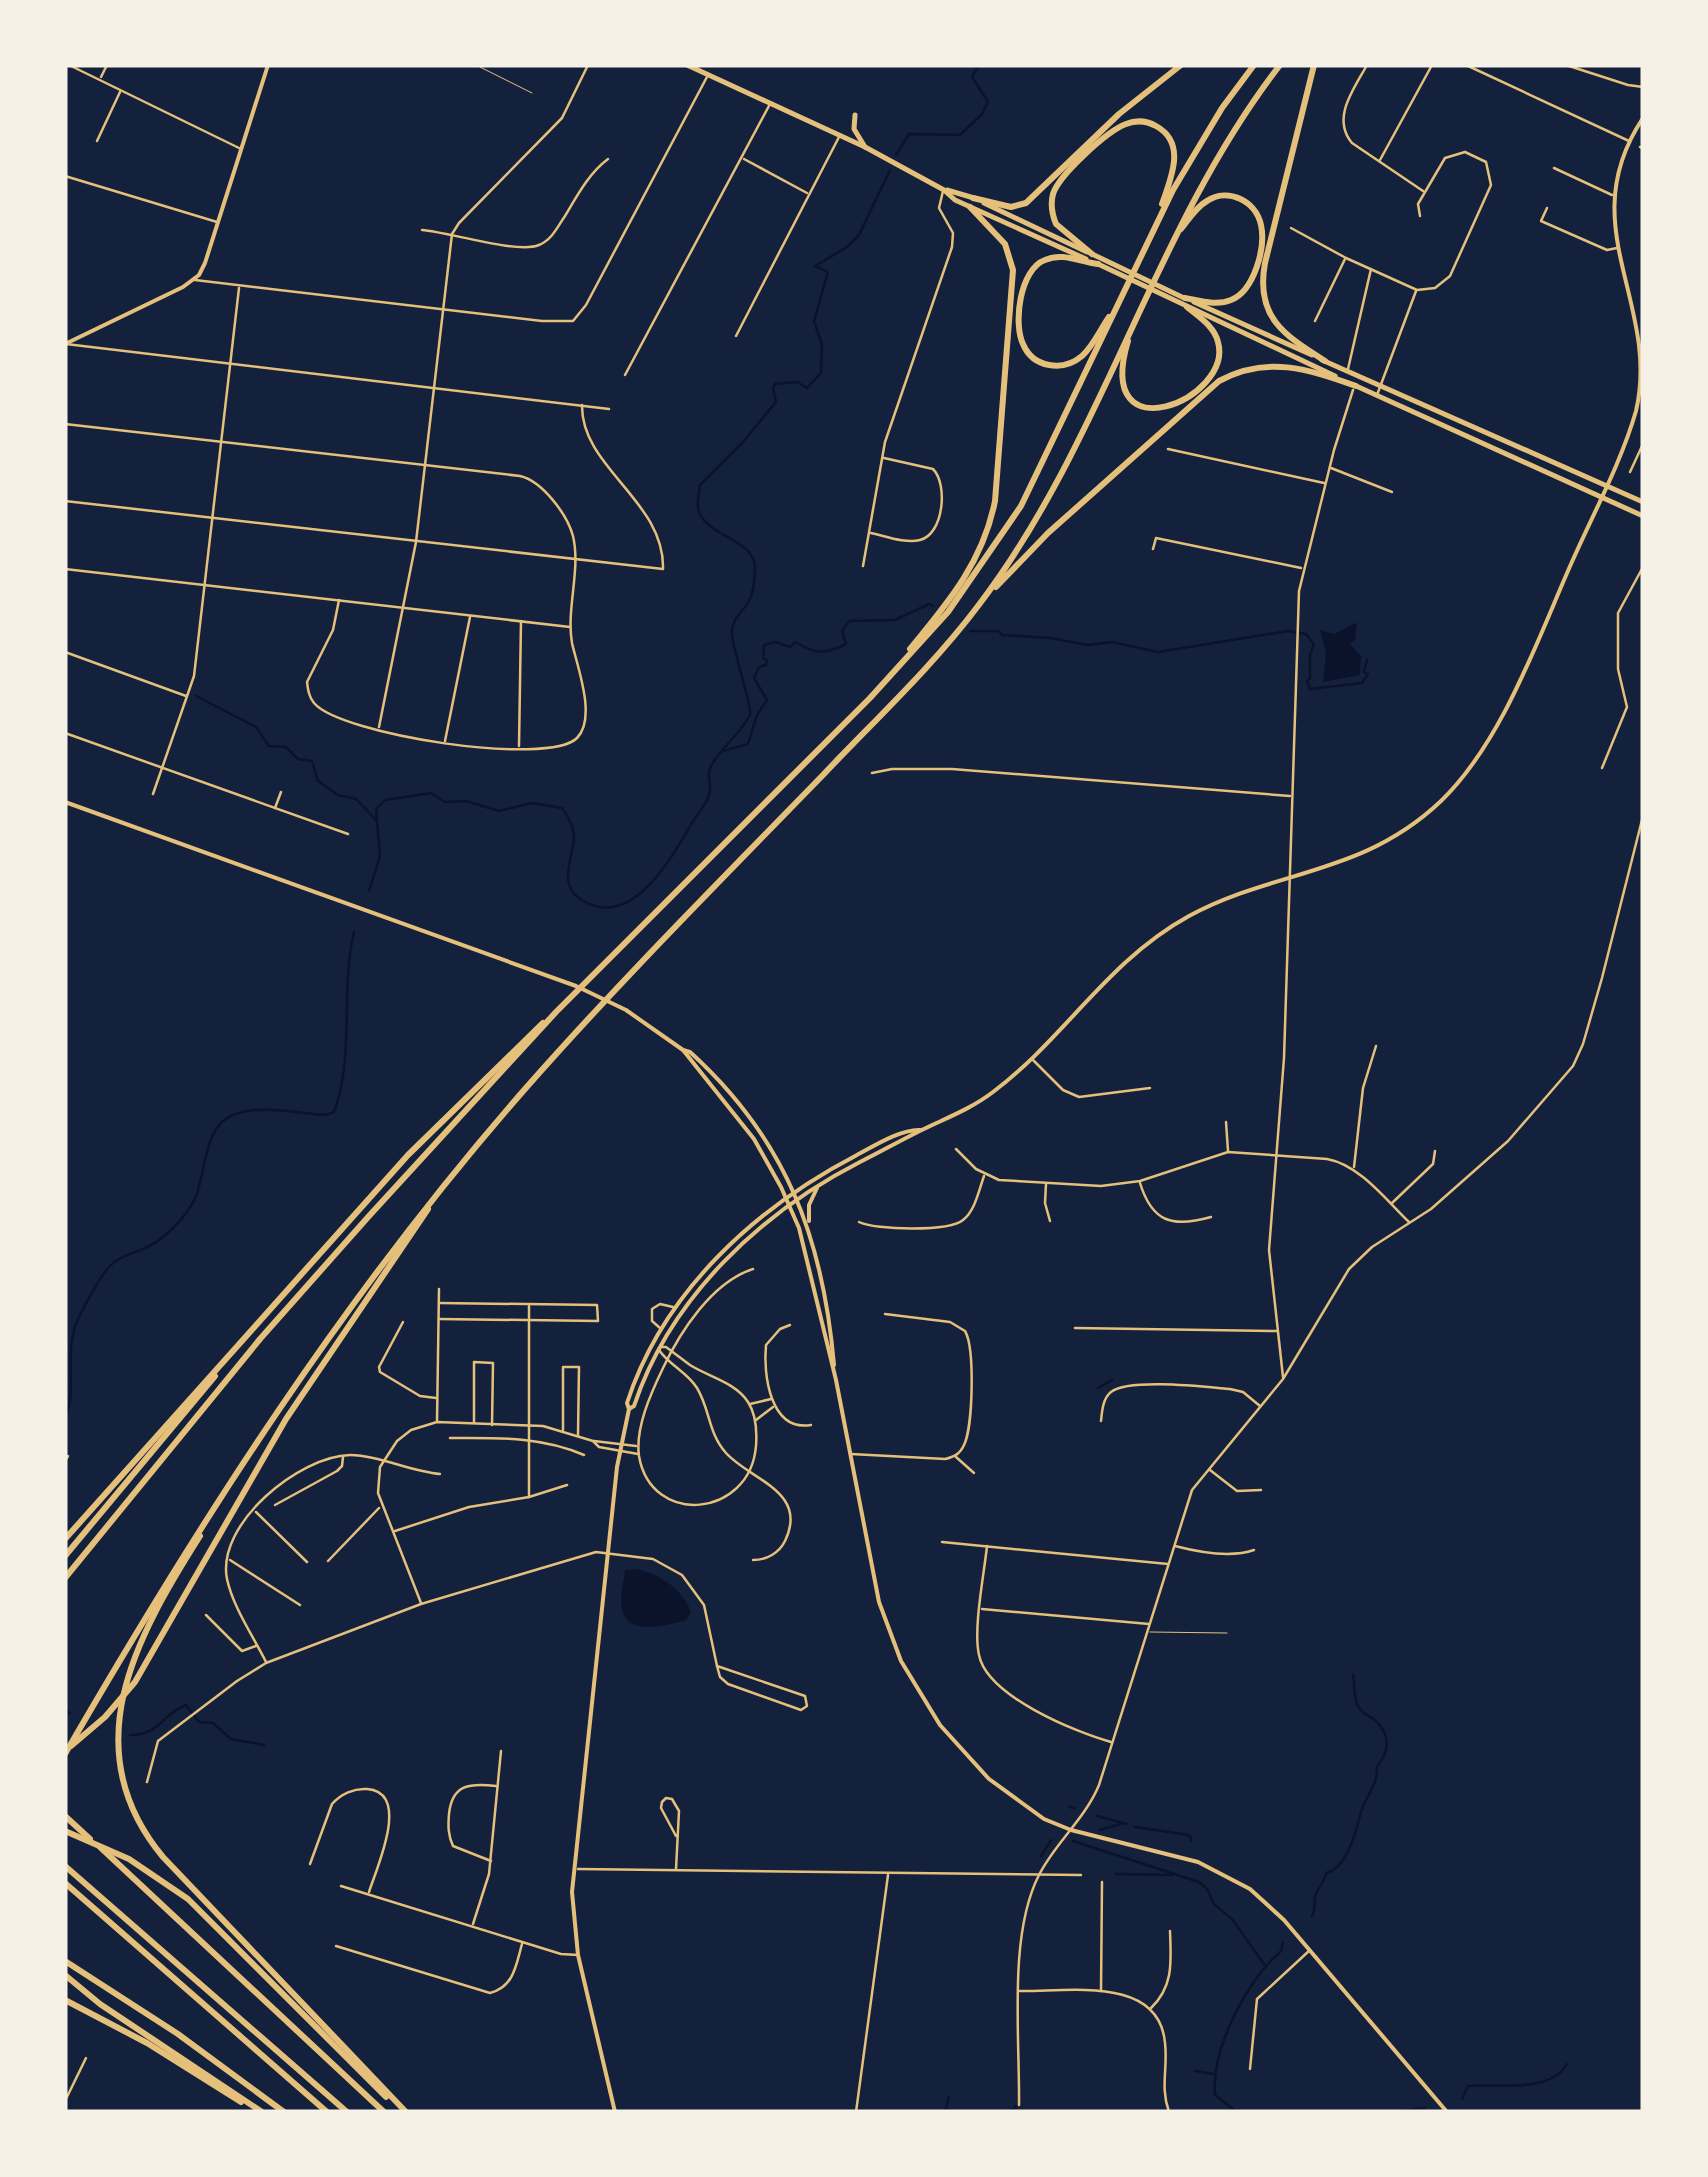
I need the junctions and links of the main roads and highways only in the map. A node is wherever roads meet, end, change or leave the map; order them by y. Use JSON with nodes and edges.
{"nodes":[{"id":1,"x":687,"y":65,"type":"edge"},
{"id":2,"x":1181,"y":65,"type":"edge"},
{"id":3,"x":1254,"y":65,"type":"edge"},
{"id":4,"x":1280,"y":65,"type":"edge"},
{"id":5,"x":1314,"y":65,"type":"edge"},
{"id":6,"x":267,"y":67,"type":"edge"},
{"id":7,"x":855,"y":115,"type":"dead end"},
{"id":8,"x":1643,"y":118,"type":"edge"},
{"id":9,"x":865,"y":148,"type":"junction"},
{"id":10,"x":944,"y":190,"type":"junction"},
{"id":11,"x":973,"y":198,"type":"junction"},
{"id":12,"x":970,"y":207,"type":"junction"},
{"id":13,"x":1151,"y":235,"type":"junction"},
{"id":14,"x":1171,"y":242,"type":"junction"},
{"id":15,"x":1092,"y":254,"type":"junction"},
{"id":16,"x":1098,"y":264,"type":"junction"},
{"id":17,"x":1121,"y":272,"type":"junction"},
{"id":18,"x":1120,"y":300,"type":"junction"},
{"id":19,"x":1186,"y":303,"type":"junction"},
{"id":20,"x":1135,"y":316,"type":"junction"},
{"id":21,"x":65,"y":344,"type":"edge"},
{"id":22,"x":1325,"y":361,"type":"junction"},
{"id":23,"x":1356,"y":386,"type":"junction"},
{"id":24,"x":1642,"y":389,"type":"edge"},
{"id":25,"x":1607,"y":484,"type":"junction"},
{"id":26,"x":1601,"y":496,"type":"junction"},
{"id":27,"x":1643,"y":502,"type":"edge"},
{"id":28,"x":1643,"y":516,"type":"edge"},
{"id":29,"x":981,"y":602,"type":"junction"},
{"id":30,"x":854,"y":714,"type":"junction"},
{"id":31,"x":65,"y":802,"type":"edge"},
{"id":32,"x":556,"y":1012,"type":"junction"},
{"id":33,"x":683,"y":1050,"type":"junction"},
{"id":34,"x":742,"y":1106,"type":"junction"},
{"id":35,"x":736,"y":1113,"type":"junction"},
{"id":36,"x":920,"y":1130,"type":"junction"},
{"id":37,"x":818,"y":1186,"type":"junction"},
{"id":38,"x":795,"y":1192,"type":"junction"},
{"id":39,"x":436,"y":1195,"type":"junction"},
{"id":40,"x":786,"y":1197,"type":"junction"},
{"id":41,"x":798,"y":1199,"type":"junction"},
{"id":42,"x":790,"y":1205,"type":"junction"},
{"id":43,"x":810,"y":1231,"type":"junction"},
{"id":44,"x":242,"y":1339,"type":"junction"},
{"id":45,"x":836,"y":1380,"type":"junction"},
{"id":46,"x":629,"y":1409,"type":"junction"},
{"id":47,"x":273,"y":1417,"type":"junction"},
{"id":48,"x":65,"y":1539,"type":"edge"},
{"id":49,"x":65,"y":1556,"type":"edge"},
{"id":50,"x":65,"y":1578,"type":"edge"},
{"id":51,"x":65,"y":1752,"type":"edge"},
{"id":52,"x":65,"y":1816,"type":"edge"},
{"id":53,"x":65,"y":1831,"type":"edge"},
{"id":54,"x":65,"y":1866,"type":"edge"},
{"id":55,"x":65,"y":1883,"type":"edge"},
{"id":56,"x":65,"y":1961,"type":"edge"},
{"id":57,"x":65,"y":1975,"type":"edge"},
{"id":58,"x":65,"y":2000,"type":"edge"},
{"id":59,"x":259,"y":2112,"type":"edge"},
{"id":60,"x":284,"y":2112,"type":"edge"},
{"id":61,"x":327,"y":2112,"type":"edge"},
{"id":62,"x":346,"y":2112,"type":"edge"},
{"id":63,"x":384,"y":2112,"type":"edge"},
{"id":64,"x":404,"y":2112,"type":"edge"},
{"id":65,"x":615,"y":2112,"type":"edge"},
{"id":66,"x":1447,"y":2112,"type":"edge"}],
"edges":[{"from":1,"to":9,"type":"main road"},
{"from":2,"to":11,"type":"highway"},
{"from":3,"to":13,"type":"highway"},
{"from":4,"to":14,"type":"highway"},
{"from":5,"to":22,"type":"highway"},
{"from":6,"to":21,"type":"main road"},
{"from":7,"to":9,"type":"main road"},
{"from":8,"to":24,"type":"main road"},
{"from":9,"to":10,"type":"main road"},
{"from":10,"to":11,"type":"main road"},
{"from":10,"to":12,"type":"main road"},
{"from":11,"to":15,"type":"main road"},
{"from":12,"to":16,"type":"main road"},
{"from":12,"to":30,"type":"highway"},
{"from":13,"to":15,"type":"highway"},
{"from":13,"to":18,"type":"highway"},
{"from":14,"to":19,"type":"highway"},
{"from":14,"to":20,"type":"highway"},
{"from":15,"to":17,"type":"main road"},
{"from":16,"to":17,"type":"main road"},
{"from":16,"to":18,"type":"highway"},
{"from":17,"to":19,"type":"main road"},
{"from":18,"to":30,"type":"highway"},
{"from":19,"to":20,"type":"highway"},
{"from":19,"to":22,"type":"main road"},
{"from":19,"to":23,"type":"main road"},
{"from":20,"to":29,"type":"highway"},
{"from":22,"to":25,"type":"main road"},
{"from":23,"to":26,"type":"main road"},
{"from":23,"to":29,"type":"highway"},
{"from":24,"to":25,"type":"main road"},
{"from":25,"to":26,"type":"main road"},
{"from":25,"to":27,"type":"main road"},
{"from":26,"to":28,"type":"main road"},
{"from":26,"to":36,"type":"main road"},
{"from":29,"to":39,"type":"highway"},
{"from":30,"to":32,"type":"highway"},
{"from":31,"to":33,"type":"main road"},
{"from":32,"to":44,"type":"highway"},
{"from":32,"to":50,"type":"highway"},
{"from":33,"to":34,"type":"main road"},
{"from":33,"to":35,"type":"main road"},
{"from":34,"to":35,"type":"main road"},
{"from":34,"to":38,"type":"main road"},
{"from":35,"to":40,"type":"main road"},
{"from":36,"to":37,"type":"main road"},
{"from":36,"to":38,"type":"main road"},
{"from":37,"to":41,"type":"main road"},
{"from":37,"to":43,"type":"main road"},
{"from":38,"to":40,"type":"main road"},
{"from":38,"to":41,"type":"main road"},
{"from":39,"to":47,"type":"highway"},
{"from":39,"to":51,"type":"highway"},
{"from":40,"to":42,"type":"main road"},
{"from":40,"to":46,"type":"main road"},
{"from":41,"to":42,"type":"main road"},
{"from":41,"to":43,"type":"main road"},
{"from":42,"to":45,"type":"main road"},
{"from":42,"to":46,"type":"main road"},
{"from":43,"to":45,"type":"main road"},
{"from":44,"to":48,"type":"highway"},
{"from":44,"to":49,"type":"highway"},
{"from":45,"to":66,"type":"main road"},
{"from":46,"to":65,"type":"main road"},
{"from":47,"to":51,"type":"highway"},
{"from":47,"to":64,"type":"highway"},
{"from":52,"to":63,"type":"highway"},
{"from":53,"to":64,"type":"highway"},
{"from":54,"to":62,"type":"highway"},
{"from":55,"to":61,"type":"highway"},
{"from":56,"to":60,"type":"highway"},
{"from":57,"to":59,"type":"highway"},
{"from":58,"to":59,"type":"highway"}]}
